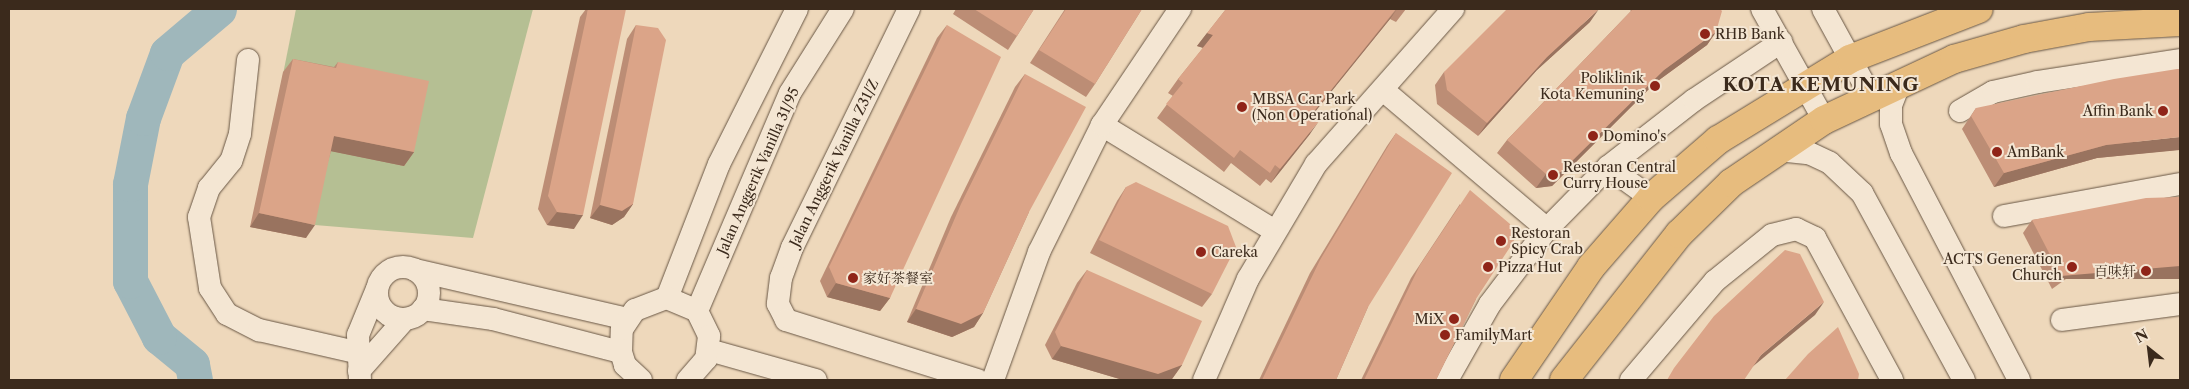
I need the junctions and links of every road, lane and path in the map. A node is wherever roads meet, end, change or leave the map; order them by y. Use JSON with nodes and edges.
{"nodes":[{"id":1,"x":796,"y":9,"type":"edge"},
{"id":2,"x":843,"y":9,"type":"edge"},
{"id":3,"x":909,"y":9,"type":"edge"},
{"id":4,"x":1180,"y":9,"type":"edge"},
{"id":5,"x":1454,"y":9,"type":"edge"},
{"id":6,"x":1762,"y":9,"type":"edge"},
{"id":7,"x":1975,"y":10,"type":"edge"},
{"id":8,"x":1831,"y":11,"type":"edge"},
{"id":9,"x":2180,"y":22,"type":"edge"},
{"id":10,"x":1781,"y":42,"type":"junction"},
{"id":11,"x":1850,"y":59,"type":"junction"},
{"id":12,"x":248,"y":60,"type":"dead end"},
{"id":13,"x":2180,"y":60,"type":"edge"},
{"id":14,"x":1900,"y":82,"type":"junction"},
{"id":15,"x":1804,"y":85,"type":"junction"},
{"id":16,"x":1383,"y":90,"type":"junction"},
{"id":17,"x":1870,"y":95,"type":"junction"},
{"id":18,"x":1960,"y":112,"type":"dead end"},
{"id":19,"x":1824,"y":120,"type":"junction"},
{"id":20,"x":1102,"y":125,"type":"junction"},
{"id":21,"x":1778,"y":150,"type":"junction"},
{"id":22,"x":1608,"y":167,"type":"junction"},
{"id":23,"x":2180,"y":184,"type":"edge"},
{"id":24,"x":1651,"y":198,"type":"junction"},
{"id":25,"x":2004,"y":216,"type":"dead end"},
{"id":26,"x":1547,"y":229,"type":"junction"},
{"id":27,"x":1274,"y":232,"type":"junction"},
{"id":28,"x":415,"y":270,"type":"junction"},
{"id":29,"x":377,"y":289,"type":"junction"},
{"id":30,"x":667,"y":298,"type":"junction"},
{"id":31,"x":2180,"y":304,"type":"edge"},
{"id":32,"x":697,"y":312,"type":"junction"},
{"id":33,"x":414,"y":314,"type":"junction"},
{"id":34,"x":627,"y":319,"type":"junction"},
{"id":35,"x":2062,"y":320,"type":"dead end"},
{"id":36,"x":709,"y":350,"type":"junction"},
{"id":37,"x":621,"y":352,"type":"junction"},
{"id":38,"x":358,"y":368,"type":"edge"},
{"id":39,"x":699,"y":378,"type":"edge"},
{"id":40,"x":641,"y":380,"type":"edge"},
{"id":41,"x":816,"y":380,"type":"edge"},
{"id":42,"x":978,"y":380,"type":"edge"},
{"id":43,"x":994,"y":380,"type":"edge"},
{"id":44,"x":1204,"y":380,"type":"edge"},
{"id":45,"x":1447,"y":380,"type":"edge"},
{"id":46,"x":1514,"y":380,"type":"edge"},
{"id":47,"x":1564,"y":380,"type":"edge"},
{"id":48,"x":1631,"y":380,"type":"edge"},
{"id":49,"x":1892,"y":380,"type":"edge"},
{"id":50,"x":1964,"y":380,"type":"edge"},
{"id":51,"x":2019,"y":380,"type":"edge"}],
"edges":[{"from":1,"to":30,"type":"street"},
{"from":2,"to":32,"type":"street","name":"Jalan Anggerik Vanilla 31/95"},
{"from":3,"to":42,"type":"street","name":"Jalan Anggerik Vanilla Z31/Z"},
{"from":4,"to":20,"type":"street"},
{"from":5,"to":16,"type":"street"},
{"from":6,"to":10,"type":"street"},
{"from":7,"to":11,"type":"main road"},
{"from":8,"to":11,"type":"street"},
{"from":9,"to":14,"type":"main road"},
{"from":10,"to":15,"type":"street"},
{"from":10,"to":22,"type":"street"},
{"from":11,"to":15,"type":"main road"},
{"from":11,"to":17,"type":"street"},
{"from":12,"to":38,"type":"street"},
{"from":13,"to":18,"type":"street"},
{"from":14,"to":17,"type":"main road"},
{"from":14,"to":51,"type":"street"},
{"from":15,"to":19,"type":"street"},
{"from":15,"to":24,"type":"main road"},
{"from":16,"to":26,"type":"street"},
{"from":16,"to":27,"type":"street"},
{"from":17,"to":19,"type":"main road"},
{"from":19,"to":21,"type":"main road"},
{"from":20,"to":27,"type":"street"},
{"from":20,"to":43,"type":"street"},
{"from":21,"to":47,"type":"main road"},
{"from":21,"to":50,"type":"street"},
{"from":22,"to":24,"type":"street"},
{"from":22,"to":26,"type":"street"},
{"from":23,"to":25,"type":"street"},
{"from":24,"to":46,"type":"main road"},
{"from":26,"to":45,"type":"street"},
{"from":27,"to":44,"type":"street"},
{"from":28,"to":29,"type":"street"},
{"from":28,"to":33,"type":"street"},
{"from":28,"to":34,"type":"street"},
{"from":29,"to":33,"type":"street"},
{"from":29,"to":38,"type":"street"},
{"from":30,"to":32,"type":"street"},
{"from":30,"to":34,"type":"street"},
{"from":31,"to":35,"type":"street"},
{"from":32,"to":36,"type":"street"},
{"from":33,"to":37,"type":"street"},
{"from":33,"to":38,"type":"street"},
{"from":34,"to":37,"type":"street"},
{"from":36,"to":39,"type":"street"},
{"from":36,"to":41,"type":"street"},
{"from":37,"to":40,"type":"street"},
{"from":48,"to":49,"type":"street"}]}
